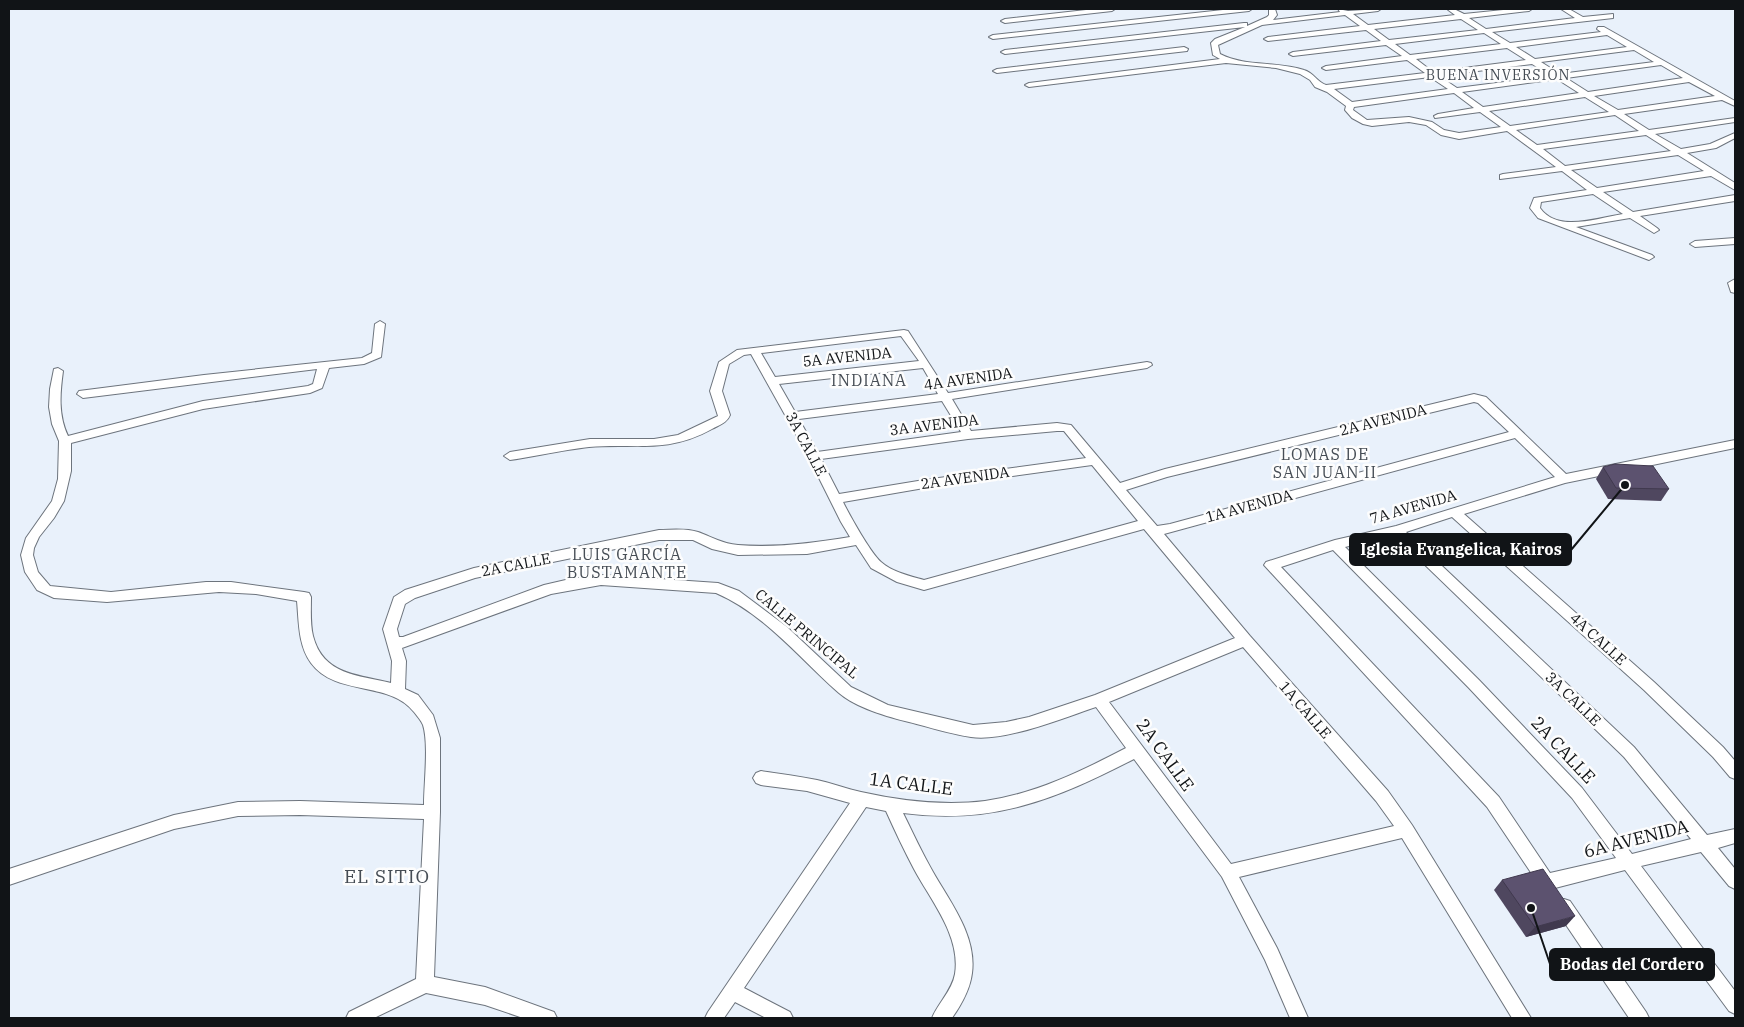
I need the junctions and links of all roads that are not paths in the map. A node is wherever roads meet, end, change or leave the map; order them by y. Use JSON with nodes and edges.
{"nodes":[{"id":1,"x":1112,"y":9,"type":"edge"},
{"id":2,"x":1177,"y":9,"type":"edge"},
{"id":3,"x":1249,"y":9,"type":"edge"},
{"id":4,"x":1272,"y":9,"type":"edge"},
{"id":5,"x":1378,"y":9,"type":"edge"},
{"id":6,"x":1450,"y":9,"type":"edge"},
{"id":7,"x":1529,"y":9,"type":"edge"},
{"id":8,"x":1564,"y":9,"type":"edge"},
{"id":9,"x":1069,"y":11,"type":"edge"},
{"id":10,"x":1344,"y":11,"type":"edge"},
{"id":11,"x":1185,"y":16,"type":"junction"},
{"id":12,"x":1610,"y":16,"type":"dead end"},
{"id":13,"x":1462,"y":17,"type":"junction"},
{"id":14,"x":1005,"y":21,"type":"dead end"},
{"id":15,"x":1261,"y":23,"type":"junction"},
{"id":16,"x":1084,"y":27,"type":"junction"},
{"id":17,"x":1367,"y":28,"type":"junction"},
{"id":18,"x":1201,"y":30,"type":"junction"},
{"id":19,"x":1485,"y":31,"type":"junction"},
{"id":20,"x":1608,"y":33,"type":"junction"},
{"id":21,"x":993,"y":37,"type":"dead end"},
{"id":22,"x":1208,"y":37,"type":"dead end"},
{"id":23,"x":1268,"y":39,"type":"dead end"},
{"id":24,"x":1098,"y":42,"type":"junction"},
{"id":25,"x":1388,"y":43,"type":"junction"},
{"id":26,"x":1509,"y":46,"type":"junction"},
{"id":27,"x":1184,"y":48,"type":"dead end"},
{"id":28,"x":1635,"y":48,"type":"junction"},
{"id":29,"x":1005,"y":52,"type":"dead end"},
{"id":30,"x":1293,"y":54,"type":"dead end"},
{"id":31,"x":1112,"y":57,"type":"junction"},
{"id":32,"x":1409,"y":58,"type":"junction"},
{"id":33,"x":1225,"y":61,"type":"junction"},
{"id":34,"x":1534,"y":61,"type":"junction"},
{"id":35,"x":1662,"y":63,"type":"junction"},
{"id":36,"x":1326,"y":68,"type":"dead end"},
{"id":37,"x":997,"y":70,"type":"dead end"},
{"id":38,"x":1127,"y":73,"type":"junction"},
{"id":39,"x":1432,"y":74,"type":"junction"},
{"id":40,"x":1559,"y":77,"type":"junction"},
{"id":41,"x":1691,"y":79,"type":"junction"},
{"id":42,"x":1029,"y":84,"type":"dead end"},
{"id":43,"x":1324,"y":88,"type":"junction"},
{"id":44,"x":1456,"y":91,"type":"junction"},
{"id":45,"x":1587,"y":94,"type":"junction"},
{"id":46,"x":1724,"y":97,"type":"junction"},
{"id":47,"x":1735,"y":104,"type":"edge"},
{"id":48,"x":1350,"y":106,"type":"junction"},
{"id":49,"x":1481,"y":110,"type":"junction"},
{"id":50,"x":1616,"y":113,"type":"junction"},
{"id":51,"x":1438,"y":116,"type":"dead end"},
{"id":52,"x":1735,"y":120,"type":"edge"},
{"id":53,"x":1508,"y":129,"type":"junction"},
{"id":54,"x":1648,"y":133,"type":"junction"},
{"id":55,"x":1735,"y":135,"type":"edge"},
{"id":56,"x":1535,"y":148,"type":"junction"},
{"id":57,"x":1679,"y":152,"type":"junction"},
{"id":58,"x":1562,"y":168,"type":"junction"},
{"id":59,"x":1711,"y":173,"type":"junction"},
{"id":60,"x":1503,"y":177,"type":"dead end"},
{"id":61,"x":1735,"y":187,"type":"edge"},
{"id":62,"x":1595,"y":191,"type":"junction"},
{"id":63,"x":1735,"y":198,"type":"edge"},
{"id":64,"x":1631,"y":215,"type":"junction"},
{"id":65,"x":1564,"y":226,"type":"junction"},
{"id":66,"x":1654,"y":230,"type":"dead end"},
{"id":67,"x":1735,"y":241,"type":"edge"},
{"id":68,"x":1696,"y":244,"type":"dead end"},
{"id":69,"x":1649,"y":257,"type":"dead end"},
{"id":70,"x":1735,"y":282,"type":"edge"},
{"id":71,"x":1735,"y":290,"type":"edge"},
{"id":72,"x":380,"y":324,"type":"dead end"},
{"id":73,"x":754,"y":350,"type":"junction"},
{"id":74,"x":926,"y":364,"type":"junction"},
{"id":75,"x":324,"y":365,"type":"junction"},
{"id":76,"x":1147,"y":365,"type":"dead end"},
{"id":77,"x":58,"y":371,"type":"dead end"},
{"id":78,"x":771,"y":381,"type":"junction"},
{"id":79,"x":83,"y":394,"type":"dead end"},
{"id":80,"x":946,"y":398,"type":"junction"},
{"id":81,"x":792,"y":416,"type":"junction"},
{"id":82,"x":1057,"y":427,"type":"joint"},
{"id":83,"x":1516,"y":434,"type":"junction"},
{"id":84,"x":968,"y":435,"type":"junction"},
{"id":85,"x":65,"y":441,"type":"junction"},
{"id":86,"x":1735,"y":444,"type":"edge"},
{"id":87,"x":510,"y":456,"type":"dead end"},
{"id":88,"x":814,"y":456,"type":"junction"},
{"id":89,"x":1095,"y":461,"type":"junction"},
{"id":90,"x":1564,"y":478,"type":"junction"},
{"id":91,"x":1118,"y":488,"type":"junction"},
{"id":92,"x":835,"y":499,"type":"junction"},
{"id":93,"x":1454,"y":512,"type":"junction"},
{"id":94,"x":1152,"y":527,"type":"junction"},
{"id":95,"x":1396,"y":530,"type":"junction"},
{"id":96,"x":858,"y":540,"type":"junction"},
{"id":97,"x":1335,"y":545,"type":"junction"},
{"id":98,"x":1245,"y":640,"type":"junction"},
{"id":99,"x":394,"y":643,"type":"junction"},
{"id":100,"x":398,"y":690,"type":"junction"},
{"id":101,"x":1099,"y":700,"type":"junction"},
{"id":102,"x":1137,"y":750,"type":"junction"},
{"id":103,"x":1735,"y":772,"type":"edge"},
{"id":104,"x":761,"y":778,"type":"dead end"},
{"id":105,"x":862,"y":799,"type":"junction"},
{"id":106,"x":891,"y":804,"type":"junction"},
{"id":107,"x":432,"y":812,"type":"junction"},
{"id":108,"x":1406,"y":830,"type":"junction"},
{"id":109,"x":1735,"y":836,"type":"edge"},
{"id":110,"x":1704,"y":843,"type":"junction"},
{"id":111,"x":1630,"y":862,"type":"junction"},
{"id":112,"x":1228,"y":872,"type":"junction"},
{"id":113,"x":9,"y":877,"type":"edge"},
{"id":114,"x":1735,"y":881,"type":"edge"},
{"id":115,"x":1547,"y":882,"type":"junction"},
{"id":116,"x":425,"y":984,"type":"junction"},
{"id":117,"x":732,"y":992,"type":"junction"},
{"id":118,"x":1735,"y":1005,"type":"edge"},
{"id":119,"x":378,"y":1011,"type":"edge"},
{"id":120,"x":355,"y":1018,"type":"edge"},
{"id":121,"x":548,"y":1018,"type":"edge"},
{"id":122,"x":714,"y":1018,"type":"edge"},
{"id":123,"x":784,"y":1018,"type":"edge"},
{"id":124,"x":941,"y":1018,"type":"edge"},
{"id":125,"x":1299,"y":1018,"type":"edge"},
{"id":126,"x":1522,"y":1018,"type":"edge"},
{"id":127,"x":1640,"y":1018,"type":"edge"}],
"edges":[{"from":1,"to":9,"type":"street"},
{"from":2,"to":11,"type":"street"},
{"from":3,"to":11,"type":"street"},
{"from":4,"to":15,"type":"street"},
{"from":5,"to":10,"type":"street"},
{"from":6,"to":13,"type":"street"},
{"from":7,"to":13,"type":"street"},
{"from":8,"to":20,"type":"street"},
{"from":9,"to":14,"type":"street"},
{"from":9,"to":16,"type":"street"},
{"from":10,"to":15,"type":"street"},
{"from":10,"to":17,"type":"street"},
{"from":11,"to":16,"type":"street"},
{"from":11,"to":18,"type":"street"},
{"from":12,"to":19,"type":"street"},
{"from":13,"to":17,"type":"street"},
{"from":13,"to":19,"type":"street"},
{"from":15,"to":18,"type":"street"},
{"from":15,"to":33,"type":"street"},
{"from":16,"to":21,"type":"street"},
{"from":16,"to":24,"type":"street"},
{"from":17,"to":23,"type":"street"},
{"from":17,"to":25,"type":"street"},
{"from":18,"to":22,"type":"street"},
{"from":18,"to":24,"type":"street"},
{"from":19,"to":25,"type":"street"},
{"from":19,"to":26,"type":"street"},
{"from":20,"to":26,"type":"street"},
{"from":20,"to":28,"type":"street"},
{"from":24,"to":29,"type":"street"},
{"from":24,"to":31,"type":"street"},
{"from":25,"to":30,"type":"street"},
{"from":25,"to":32,"type":"street"},
{"from":26,"to":32,"type":"street"},
{"from":26,"to":34,"type":"street"},
{"from":27,"to":31,"type":"street"},
{"from":28,"to":34,"type":"street"},
{"from":28,"to":35,"type":"street"},
{"from":31,"to":37,"type":"street"},
{"from":31,"to":38,"type":"street"},
{"from":32,"to":36,"type":"street"},
{"from":32,"to":39,"type":"street"},
{"from":33,"to":38,"type":"street"},
{"from":33,"to":43,"type":"street"},
{"from":34,"to":39,"type":"street"},
{"from":34,"to":40,"type":"street"},
{"from":35,"to":40,"type":"street"},
{"from":35,"to":41,"type":"street"},
{"from":38,"to":42,"type":"street"},
{"from":39,"to":43,"type":"street"},
{"from":39,"to":44,"type":"street"},
{"from":40,"to":44,"type":"street"},
{"from":40,"to":45,"type":"street"},
{"from":41,"to":45,"type":"street"},
{"from":41,"to":46,"type":"street"},
{"from":43,"to":48,"type":"street"},
{"from":44,"to":48,"type":"street"},
{"from":44,"to":49,"type":"street"},
{"from":45,"to":49,"type":"street"},
{"from":45,"to":50,"type":"street"},
{"from":46,"to":47,"type":"street"},
{"from":46,"to":50,"type":"street"},
{"from":48,"to":53,"type":"street"},
{"from":49,"to":51,"type":"street"},
{"from":49,"to":53,"type":"street"},
{"from":50,"to":53,"type":"street"},
{"from":50,"to":54,"type":"street"},
{"from":52,"to":54,"type":"street"},
{"from":53,"to":56,"type":"street"},
{"from":54,"to":56,"type":"street"},
{"from":54,"to":57,"type":"street"},
{"from":55,"to":57,"type":"street"},
{"from":56,"to":58,"type":"street"},
{"from":57,"to":58,"type":"street"},
{"from":57,"to":59,"type":"street"},
{"from":58,"to":60,"type":"street"},
{"from":58,"to":62,"type":"street"},
{"from":59,"to":61,"type":"street"},
{"from":59,"to":62,"type":"street"},
{"from":62,"to":64,"type":"street"},
{"from":62,"to":65,"type":"street"},
{"from":63,"to":64,"type":"street"},
{"from":64,"to":65,"type":"street"},
{"from":64,"to":66,"type":"street"},
{"from":65,"to":69,"type":"street"},
{"from":67,"to":68,"type":"street"},
{"from":70,"to":71,"type":"street"},
{"from":72,"to":75,"type":"street"},
{"from":73,"to":74,"type":"street"},
{"from":73,"to":78,"type":"street","name":"3A CALLE"},
{"from":73,"to":87,"type":"street"},
{"from":74,"to":78,"type":"street","name":"5A AVENIDA"},
{"from":74,"to":80,"type":"street"},
{"from":75,"to":79,"type":"street"},
{"from":75,"to":85,"type":"street"},
{"from":76,"to":80,"type":"street","name":"4A AVENIDA"},
{"from":77,"to":85,"type":"street"},
{"from":78,"to":81,"type":"street","name":"3A CALLE"},
{"from":80,"to":81,"type":"street","name":"4A AVENIDA"},
{"from":80,"to":84,"type":"street"},
{"from":81,"to":88,"type":"street","name":"3A CALLE"},
{"from":82,"to":84,"type":"street","name":"3A AVENIDA"},
{"from":82,"to":89,"type":"street","name":"1A CALLE"},
{"from":83,"to":90,"type":"street"},
{"from":83,"to":91,"type":"street","name":"2A AVENIDA"},
{"from":83,"to":94,"type":"street","name":"1A AVENIDA"},
{"from":84,"to":88,"type":"street","name":"3A AVENIDA"},
{"from":85,"to":100,"type":"street"},
{"from":86,"to":90,"type":"street","name":"7A AVENIDA"},
{"from":88,"to":92,"type":"street","name":"3A CALLE"},
{"from":89,"to":91,"type":"street","name":"1A CALLE"},
{"from":89,"to":92,"type":"street","name":"2A AVENIDA"},
{"from":90,"to":93,"type":"street","name":"7A AVENIDA"},
{"from":91,"to":94,"type":"street","name":"1A CALLE"},
{"from":92,"to":96,"type":"street","name":"3A CALLE"},
{"from":93,"to":95,"type":"street","name":"7A AVENIDA"},
{"from":93,"to":103,"type":"street","name":"4A CALLE"},
{"from":94,"to":96,"type":"street","name":"1A AVENIDA"},
{"from":94,"to":98,"type":"street","name":"1A CALLE"},
{"from":95,"to":97,"type":"street","name":"7A AVENIDA"},
{"from":95,"to":110,"type":"street","name":"3A CALLE"},
{"from":96,"to":99,"type":"street","name":"2A CALLE"},
{"from":97,"to":111,"type":"street","name":"2A CALLE"},
{"from":97,"to":115,"type":"street","name":"7A AVENIDA"},
{"from":98,"to":101,"type":"street"},
{"from":98,"to":108,"type":"street","name":"1A CALLE"},
{"from":99,"to":100,"type":"street"},
{"from":99,"to":101,"type":"street","name":"CALLE PRINCIPAL"},
{"from":100,"to":107,"type":"street"},
{"from":101,"to":102,"type":"street","name":"2A CALLE"},
{"from":102,"to":106,"type":"street","name":"1A CALLE"},
{"from":102,"to":112,"type":"street","name":"2A CALLE"},
{"from":104,"to":105,"type":"street","name":"1A CALLE"},
{"from":105,"to":106,"type":"street","name":"1A CALLE"},
{"from":105,"to":117,"type":"street"},
{"from":106,"to":124,"type":"street"},
{"from":107,"to":113,"type":"street"},
{"from":107,"to":116,"type":"street"},
{"from":108,"to":112,"type":"street"},
{"from":108,"to":126,"type":"street","name":"1A CALLE"},
{"from":109,"to":110,"type":"street","name":"6A AVENIDA"},
{"from":110,"to":111,"type":"street","name":"6A AVENIDA"},
{"from":110,"to":114,"type":"street","name":"3A CALLE"},
{"from":111,"to":115,"type":"street","name":"6A AVENIDA"},
{"from":111,"to":118,"type":"street","name":"2A CALLE"},
{"from":112,"to":125,"type":"street","name":"2A CALLE"},
{"from":115,"to":127,"type":"street"},
{"from":116,"to":119,"type":"street"},
{"from":116,"to":121,"type":"street"},
{"from":117,"to":122,"type":"street"},
{"from":117,"to":123,"type":"street"},
{"from":119,"to":120,"type":"street"}]}
